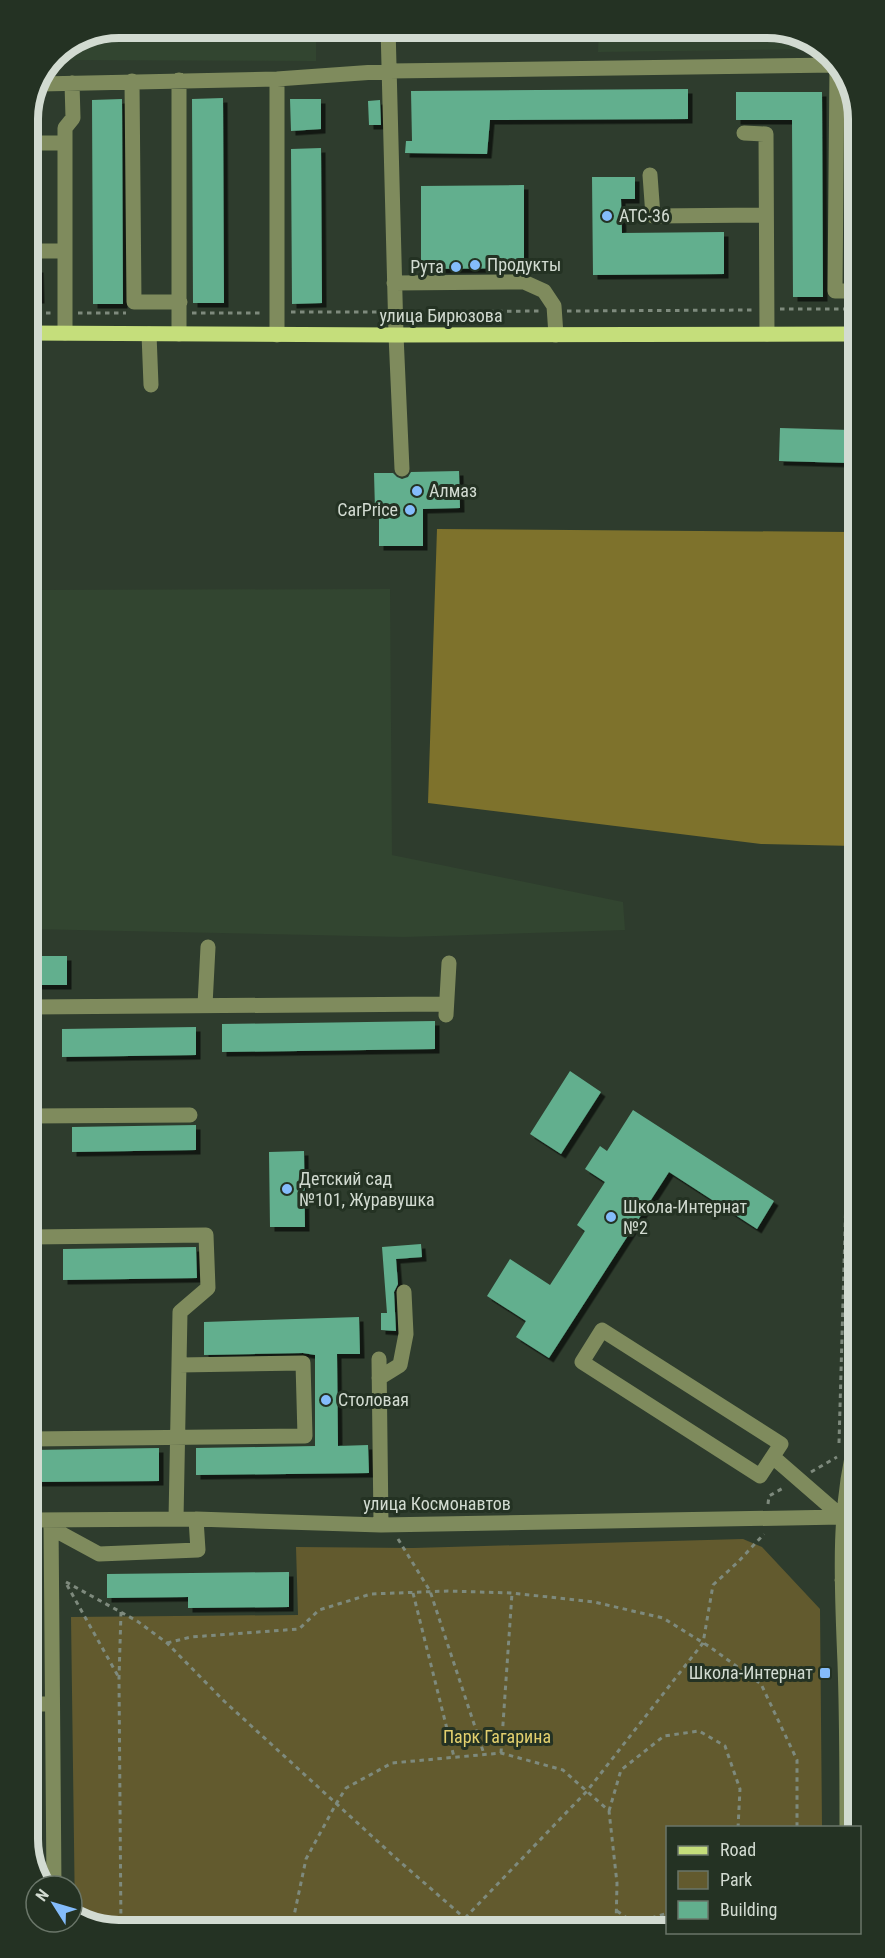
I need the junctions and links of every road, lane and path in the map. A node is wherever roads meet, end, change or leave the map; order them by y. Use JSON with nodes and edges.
{"nodes":[{"id":1,"x":388,"y":38,"type":"edge"},
{"id":2,"x":828,"y":65,"type":"edge"},
{"id":3,"x":389,"y":70,"type":"junction"},
{"id":4,"x":836,"y":78,"type":"edge"},
{"id":5,"x":277,"y":79,"type":"junction"},
{"id":6,"x":179,"y":80,"type":"junction"},
{"id":7,"x":132,"y":81,"type":"junction"},
{"id":8,"x":72,"y":83,"type":"junction"},
{"id":9,"x":46,"y":84,"type":"edge"},
{"id":10,"x":744,"y":134,"type":"dead end"},
{"id":11,"x":38,"y":143,"type":"edge"},
{"id":12,"x":65,"y":143,"type":"junction"},
{"id":13,"x":650,"y":175,"type":"dead end"},
{"id":14,"x":766,"y":215,"type":"junction"},
{"id":15,"x":38,"y":251,"type":"edge"},
{"id":16,"x":65,"y":251,"type":"junction"},
{"id":17,"x":394,"y":283,"type":"junction"},
{"id":18,"x":848,"y":291,"type":"edge"},
{"id":19,"x":180,"y":308,"type":"junction"},
{"id":20,"x":848,"y":309,"type":"edge"},
{"id":21,"x":766,"y":310,"type":"junction"},
{"id":22,"x":555,"y":311,"type":"junction"},
{"id":23,"x":277,"y":312,"type":"junction"},
{"id":24,"x":395,"y":312,"type":"junction"},
{"id":25,"x":38,"y":313,"type":"edge"},
{"id":26,"x":65,"y":313,"type":"junction"},
{"id":27,"x":134,"y":313,"type":"dead end"},
{"id":28,"x":38,"y":333,"type":"edge"},
{"id":29,"x":65,"y":333,"type":"junction"},
{"id":30,"x":149,"y":334,"type":"junction"},
{"id":31,"x":179,"y":334,"type":"junction"},
{"id":32,"x":277,"y":334,"type":"junction"},
{"id":33,"x":766,"y":334,"type":"junction"},
{"id":34,"x":848,"y":334,"type":"edge"},
{"id":35,"x":396,"y":335,"type":"junction"},
{"id":36,"x":556,"y":335,"type":"junction"},
{"id":37,"x":151,"y":385,"type":"dead end"},
{"id":38,"x":402,"y":469,"type":"dead end"},
{"id":39,"x":208,"y":947,"type":"dead end"},
{"id":40,"x":448,"y":963,"type":"dead end"},
{"id":41,"x":205,"y":1005,"type":"junction"},
{"id":42,"x":38,"y":1006,"type":"edge"},
{"id":43,"x":189,"y":1115,"type":"dead end"},
{"id":44,"x":38,"y":1116,"type":"edge"},
{"id":45,"x":848,"y":1126,"type":"edge"},
{"id":46,"x":38,"y":1237,"type":"edge"},
{"id":47,"x":404,"y":1292,"type":"dead end"},
{"id":48,"x":379,"y":1359,"type":"dead end"},
{"id":49,"x":179,"y":1365,"type":"junction"},
{"id":50,"x":379,"y":1378,"type":"junction"},
{"id":51,"x":177,"y":1438,"type":"junction"},
{"id":52,"x":38,"y":1439,"type":"edge"},
{"id":53,"x":839,"y":1445,"type":"dead end"},
{"id":54,"x":773,"y":1456,"type":"junction"},
{"id":55,"x":848,"y":1472,"type":"joint"},
{"id":56,"x":798,"y":1479,"type":"junction"},
{"id":57,"x":848,"y":1512,"type":"edge"},
{"id":58,"x":842,"y":1517,"type":"junction"},
{"id":59,"x":176,"y":1519,"type":"junction"},
{"id":60,"x":196,"y":1519,"type":"junction"},
{"id":61,"x":766,"y":1519,"type":"junction"},
{"id":62,"x":38,"y":1521,"type":"edge"},
{"id":63,"x":51,"y":1524,"type":"junction"},
{"id":64,"x":385,"y":1525,"type":"junction"},
{"id":65,"x":848,"y":1564,"type":"edge"},
{"id":66,"x":58,"y":1577,"type":"junction"},
{"id":67,"x":413,"y":1592,"type":"junction"},
{"id":68,"x":430,"y":1592,"type":"junction"},
{"id":69,"x":512,"y":1593,"type":"junction"},
{"id":70,"x":121,"y":1612,"type":"junction"},
{"id":71,"x":166,"y":1643,"type":"junction"},
{"id":72,"x":703,"y":1643,"type":"junction"},
{"id":73,"x":118,"y":1678,"type":"junction"},
{"id":74,"x":38,"y":1704,"type":"edge"},
{"id":75,"x":52,"y":1704,"type":"junction"},
{"id":76,"x":501,"y":1753,"type":"junction"},
{"id":77,"x":484,"y":1754,"type":"junction"},
{"id":78,"x":454,"y":1757,"type":"junction"},
{"id":79,"x":587,"y":1791,"type":"junction"},
{"id":80,"x":336,"y":1804,"type":"junction"},
{"id":81,"x":609,"y":1811,"type":"junction"},
{"id":82,"x":738,"y":1826,"type":"edge"},
{"id":83,"x":797,"y":1826,"type":"edge"},
{"id":84,"x":54,"y":1874,"type":"edge"},
{"id":85,"x":617,"y":1911,"type":"junction"},
{"id":86,"x":666,"y":1914,"type":"edge"},
{"id":87,"x":465,"y":1918,"type":"joint"},
{"id":88,"x":121,"y":1920,"type":"edge"},
{"id":89,"x":293,"y":1920,"type":"edge"},
{"id":90,"x":616,"y":1920,"type":"edge"},
{"id":91,"x":630,"y":1920,"type":"edge"},
{"id":92,"x":644,"y":1920,"type":"edge"}],
"edges":[{"from":1,"to":3,"type":"street"},
{"from":2,"to":3,"type":"street"},
{"from":3,"to":5,"type":"street"},
{"from":3,"to":17,"type":"street"},
{"from":4,"to":18,"type":"street"},
{"from":5,"to":6,"type":"street"},
{"from":5,"to":23,"type":"street"},
{"from":6,"to":7,"type":"street"},
{"from":6,"to":19,"type":"street"},
{"from":7,"to":8,"type":"street"},
{"from":7,"to":19,"type":"street"},
{"from":8,"to":9,"type":"street"},
{"from":8,"to":12,"type":"street"},
{"from":10,"to":14,"type":"street"},
{"from":11,"to":12,"type":"street"},
{"from":12,"to":16,"type":"street"},
{"from":13,"to":14,"type":"street"},
{"from":14,"to":21,"type":"street"},
{"from":15,"to":16,"type":"street"},
{"from":16,"to":26,"type":"street"},
{"from":17,"to":22,"type":"street"},
{"from":17,"to":24,"type":"street"},
{"from":19,"to":23,"type":"path"},
{"from":19,"to":31,"type":"street"},
{"from":20,"to":21,"type":"path"},
{"from":21,"to":22,"type":"path"},
{"from":21,"to":33,"type":"street"},
{"from":22,"to":24,"type":"path"},
{"from":22,"to":36,"type":"street"},
{"from":23,"to":24,"type":"path"},
{"from":23,"to":32,"type":"street"},
{"from":24,"to":35,"type":"street"},
{"from":25,"to":26,"type":"path"},
{"from":26,"to":27,"type":"path"},
{"from":26,"to":29,"type":"street"},
{"from":28,"to":29,"type":"main road","name":"улица Бирюзова"},
{"from":29,"to":30,"type":"main road","name":"улица Бирюзова"},
{"from":30,"to":31,"type":"main road","name":"улица Бирюзова"},
{"from":30,"to":37,"type":"street"},
{"from":31,"to":32,"type":"main road","name":"улица Бирюзова"},
{"from":32,"to":35,"type":"main road","name":"улица Бирюзова"},
{"from":33,"to":34,"type":"main road","name":"улица Бирюзова"},
{"from":33,"to":36,"type":"main road","name":"улица Бирюзова"},
{"from":35,"to":36,"type":"main road","name":"улица Бирюзова"},
{"from":35,"to":38,"type":"street"},
{"from":39,"to":41,"type":"street"},
{"from":40,"to":41,"type":"street"},
{"from":41,"to":42,"type":"street"},
{"from":43,"to":44,"type":"street"},
{"from":45,"to":53,"type":"path"},
{"from":46,"to":49,"type":"street"},
{"from":47,"to":50,"type":"street"},
{"from":48,"to":50,"type":"street"},
{"from":49,"to":51,"type":"street"},
{"from":49,"to":51,"type":"street"},
{"from":50,"to":64,"type":"street"},
{"from":51,"to":52,"type":"street"},
{"from":51,"to":59,"type":"street"},
{"from":54,"to":54,"type":"street"},
{"from":54,"to":56,"type":"street"},
{"from":55,"to":56,"type":"path"},
{"from":55,"to":58,"type":"street"},
{"from":56,"to":58,"type":"street"},
{"from":56,"to":61,"type":"path"},
{"from":57,"to":58,"type":"street"},
{"from":58,"to":61,"type":"street","name":"улица Космонавтов"},
{"from":58,"to":65,"type":"street"},
{"from":59,"to":60,"type":"street","name":"улица Космонавтов"},
{"from":59,"to":63,"type":"street","name":"улица Космонавтов"},
{"from":60,"to":63,"type":"street"},
{"from":60,"to":64,"type":"street","name":"улица Космонавтов"},
{"from":61,"to":64,"type":"street","name":"улица Космонавтов"},
{"from":61,"to":72,"type":"path"},
{"from":62,"to":63,"type":"street","name":"улица Космонавтов"},
{"from":63,"to":66,"type":"street"},
{"from":64,"to":68,"type":"path"},
{"from":66,"to":70,"type":"path"},
{"from":66,"to":73,"type":"path"},
{"from":66,"to":75,"type":"street"},
{"from":67,"to":68,"type":"path"},
{"from":67,"to":71,"type":"path"},
{"from":67,"to":78,"type":"path"},
{"from":68,"to":69,"type":"path"},
{"from":68,"to":77,"type":"path"},
{"from":69,"to":72,"type":"path"},
{"from":69,"to":76,"type":"path"},
{"from":70,"to":71,"type":"path"},
{"from":70,"to":73,"type":"path"},
{"from":71,"to":80,"type":"path"},
{"from":72,"to":79,"type":"path"},
{"from":72,"to":83,"type":"path"},
{"from":73,"to":88,"type":"path"},
{"from":74,"to":75,"type":"street"},
{"from":75,"to":84,"type":"street"},
{"from":76,"to":77,"type":"path"},
{"from":76,"to":79,"type":"path"},
{"from":77,"to":78,"type":"path"},
{"from":78,"to":80,"type":"path"},
{"from":79,"to":81,"type":"path"},
{"from":79,"to":87,"type":"path"},
{"from":80,"to":87,"type":"path"},
{"from":80,"to":89,"type":"path"},
{"from":81,"to":82,"type":"path"},
{"from":81,"to":85,"type":"path"},
{"from":85,"to":90,"type":"path"},
{"from":85,"to":91,"type":"path"},
{"from":86,"to":92,"type":"path"}]}
